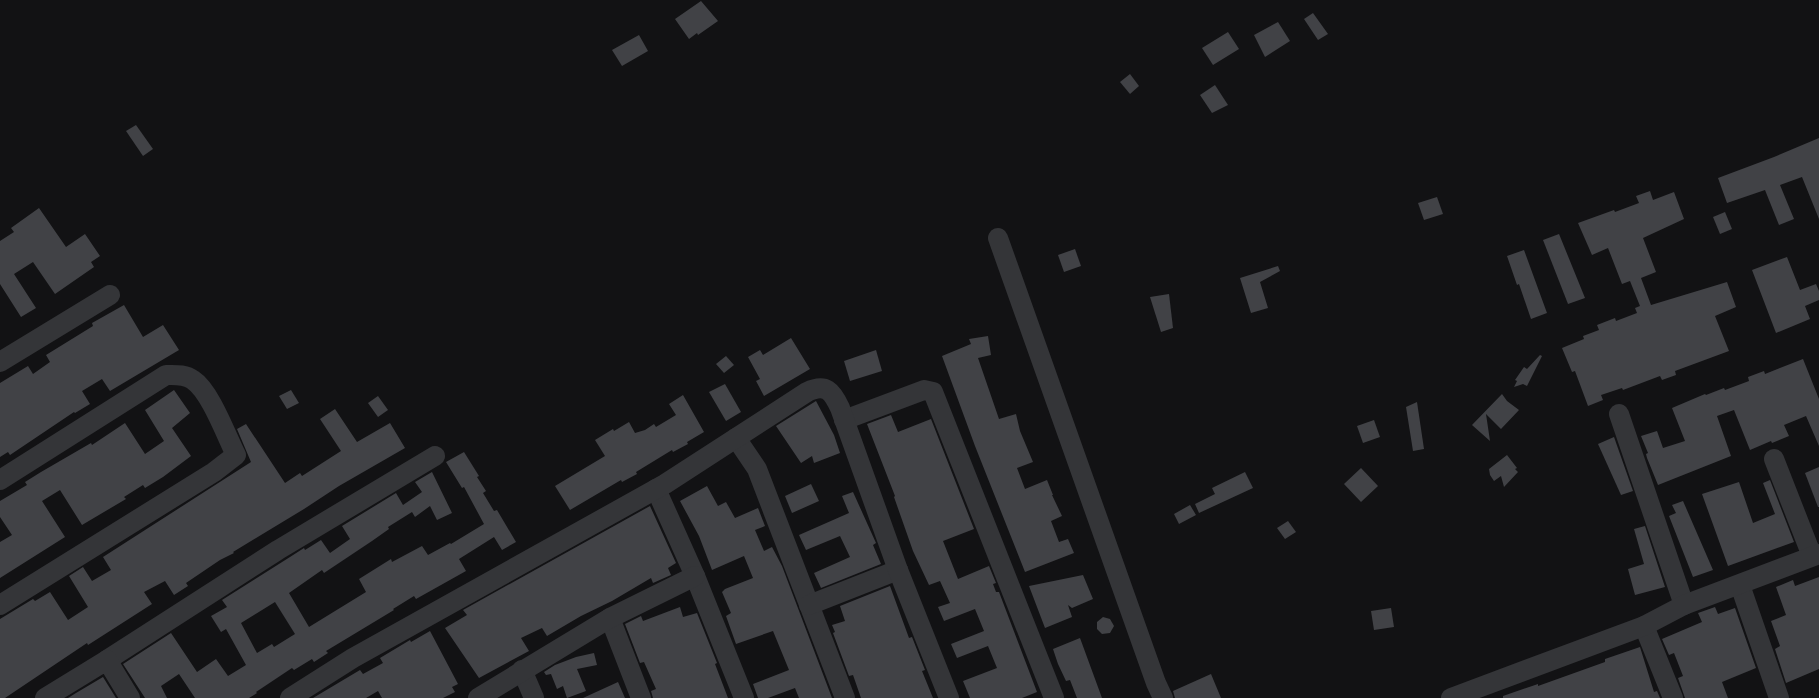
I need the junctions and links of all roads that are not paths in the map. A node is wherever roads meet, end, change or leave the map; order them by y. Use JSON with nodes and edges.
{"nodes":[{"id":1,"x":998,"y":238,"type":"dead end"},
{"id":2,"x":110,"y":295,"type":"dead end"},
{"id":3,"x":0,"y":362,"type":"edge"},
{"id":4,"x":1618,"y":414,"type":"dead end"},
{"id":5,"x":844,"y":420,"type":"junction"},
{"id":6,"x":736,"y":438,"type":"junction"},
{"id":7,"x":435,"y":456,"type":"dead end"},
{"id":8,"x":1774,"y":459,"type":"dead end"},
{"id":9,"x":0,"y":480,"type":"edge"},
{"id":10,"x":656,"y":489,"type":"junction"},
{"id":11,"x":1816,"y":555,"type":"edge"},
{"id":12,"x":898,"y":570,"type":"junction"},
{"id":13,"x":695,"y":576,"type":"junction"},
{"id":14,"x":1740,"y":584,"type":"junction"},
{"id":15,"x":809,"y":604,"type":"junction"},
{"id":16,"x":0,"y":605,"type":"edge"},
{"id":17,"x":1684,"y":605,"type":"junction"},
{"id":18,"x":610,"y":618,"type":"junction"},
{"id":19,"x":1644,"y":626,"type":"junction"},
{"id":20,"x":107,"y":660,"type":"junction"},
{"id":21,"x":522,"y":670,"type":"junction"},
{"id":22,"x":45,"y":698,"type":"edge"},
{"id":23,"x":130,"y":698,"type":"edge"},
{"id":24,"x":290,"y":698,"type":"edge"},
{"id":25,"x":478,"y":698,"type":"edge"},
{"id":26,"x":534,"y":698,"type":"edge"},
{"id":27,"x":641,"y":698,"type":"edge"},
{"id":28,"x":744,"y":698,"type":"edge"},
{"id":29,"x":845,"y":698,"type":"edge"},
{"id":30,"x":949,"y":698,"type":"edge"},
{"id":31,"x":1054,"y":698,"type":"edge"},
{"id":32,"x":1163,"y":698,"type":"edge"},
{"id":33,"x":1451,"y":698,"type":"edge"},
{"id":34,"x":1673,"y":698,"type":"edge"},
{"id":35,"x":1779,"y":698,"type":"edge"}],
"edges":[{"from":1,"to":32,"type":"street"},
{"from":2,"to":3,"type":"street"},
{"from":4,"to":17,"type":"street"},
{"from":5,"to":6,"type":"street"},
{"from":5,"to":12,"type":"street"},
{"from":5,"to":31,"type":"street"},
{"from":6,"to":10,"type":"street"},
{"from":6,"to":15,"type":"street"},
{"from":7,"to":20,"type":"street"},
{"from":8,"to":11,"type":"street"},
{"from":9,"to":16,"type":"street"},
{"from":10,"to":13,"type":"street"},
{"from":10,"to":24,"type":"street"},
{"from":11,"to":14,"type":"street"},
{"from":12,"to":15,"type":"street"},
{"from":12,"to":30,"type":"street"},
{"from":13,"to":18,"type":"street"},
{"from":13,"to":28,"type":"street"},
{"from":14,"to":17,"type":"street"},
{"from":14,"to":35,"type":"street"},
{"from":15,"to":29,"type":"street"},
{"from":17,"to":19,"type":"street"},
{"from":18,"to":21,"type":"street"},
{"from":18,"to":27,"type":"street"},
{"from":19,"to":33,"type":"street"},
{"from":19,"to":34,"type":"street"},
{"from":20,"to":22,"type":"street"},
{"from":20,"to":23,"type":"street"},
{"from":21,"to":25,"type":"street"},
{"from":21,"to":26,"type":"street"}]}
